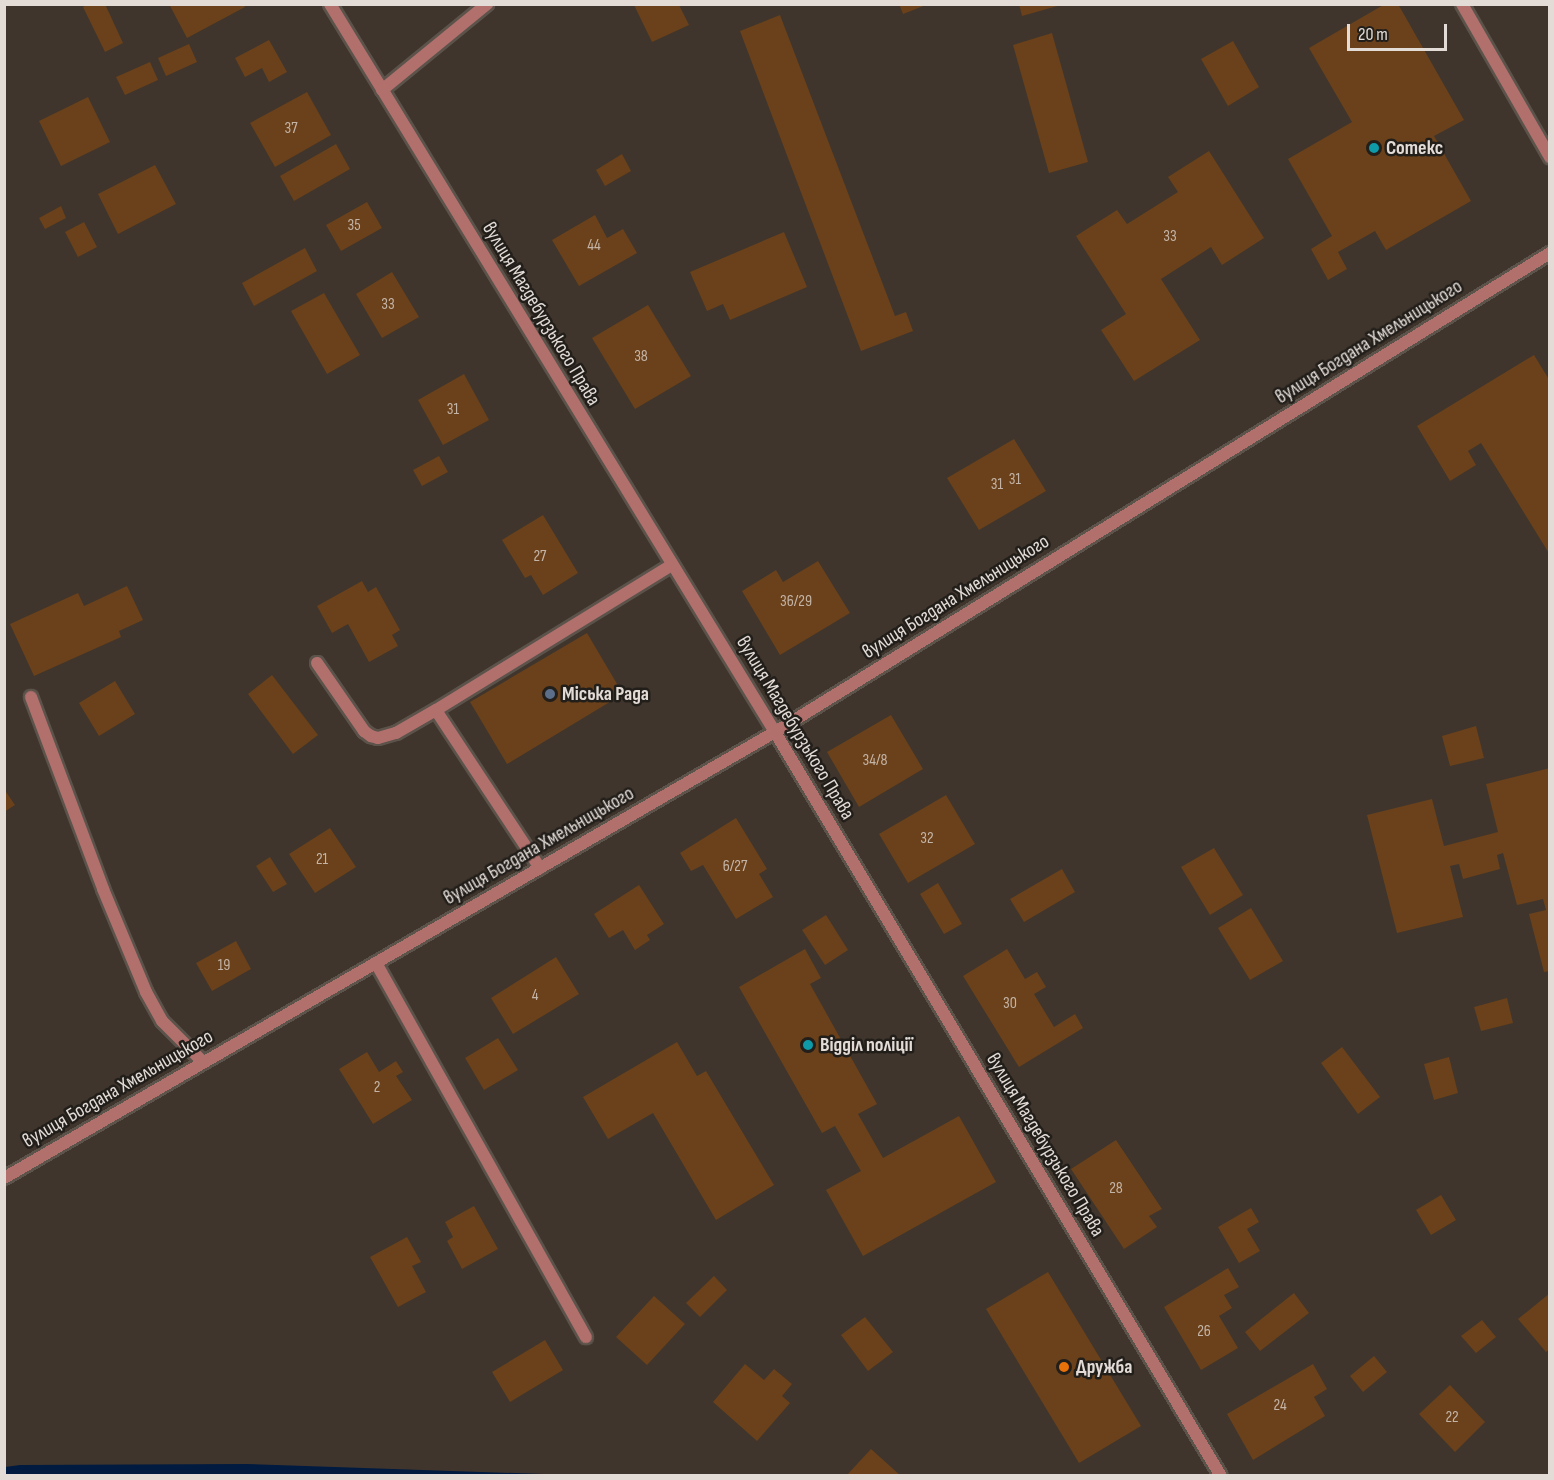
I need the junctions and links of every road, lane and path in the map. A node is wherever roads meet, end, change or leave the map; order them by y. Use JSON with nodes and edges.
{"nodes":[{"id":1,"x":330,"y":4,"type":"edge"},
{"id":2,"x":487,"y":4,"type":"edge"},
{"id":3,"x":1462,"y":4,"type":"edge"},
{"id":4,"x":382,"y":90,"type":"junction"},
{"id":5,"x":1550,"y":157,"type":"edge"},
{"id":6,"x":1550,"y":253,"type":"edge"},
{"id":7,"x":672,"y":565,"type":"junction"},
{"id":8,"x":317,"y":663,"type":"dead end"},
{"id":9,"x":30,"y":697,"type":"dead end"},
{"id":10,"x":436,"y":710,"type":"junction"},
{"id":11,"x":775,"y":732,"type":"junction"},
{"id":12,"x":540,"y":868,"type":"junction"},
{"id":13,"x":376,"y":963,"type":"junction"},
{"id":14,"x":203,"y":1062,"type":"junction"},
{"id":15,"x":4,"y":1178,"type":"edge"},
{"id":16,"x":586,"y":1337,"type":"dead end"},
{"id":17,"x":1221,"y":1476,"type":"edge"}],
"edges":[{"from":1,"to":4,"type":"street","name":"вулиця Магдебурзького Права"},
{"from":2,"to":4,"type":"street"},
{"from":3,"to":5,"type":"street"},
{"from":4,"to":7,"type":"street","name":"вулиця Магдебурзького Права"},
{"from":6,"to":11,"type":"street","name":"вулиця Богдана Хмельницького"},
{"from":7,"to":10,"type":"street"},
{"from":7,"to":11,"type":"street","name":"вулиця Магдебурзького Права"},
{"from":8,"to":10,"type":"street"},
{"from":9,"to":14,"type":"street"},
{"from":10,"to":12,"type":"street"},
{"from":11,"to":12,"type":"street","name":"вулиця Богдана Хмельницького"},
{"from":11,"to":17,"type":"street","name":"вулиця Магдебурзького Права"},
{"from":12,"to":13,"type":"street","name":"вулиця Богдана Хмельницького"},
{"from":13,"to":14,"type":"street","name":"вулиця Богдана Хмельницького"},
{"from":13,"to":16,"type":"street"},
{"from":14,"to":15,"type":"street","name":"вулиця Богдана Хмельницького"}]}
